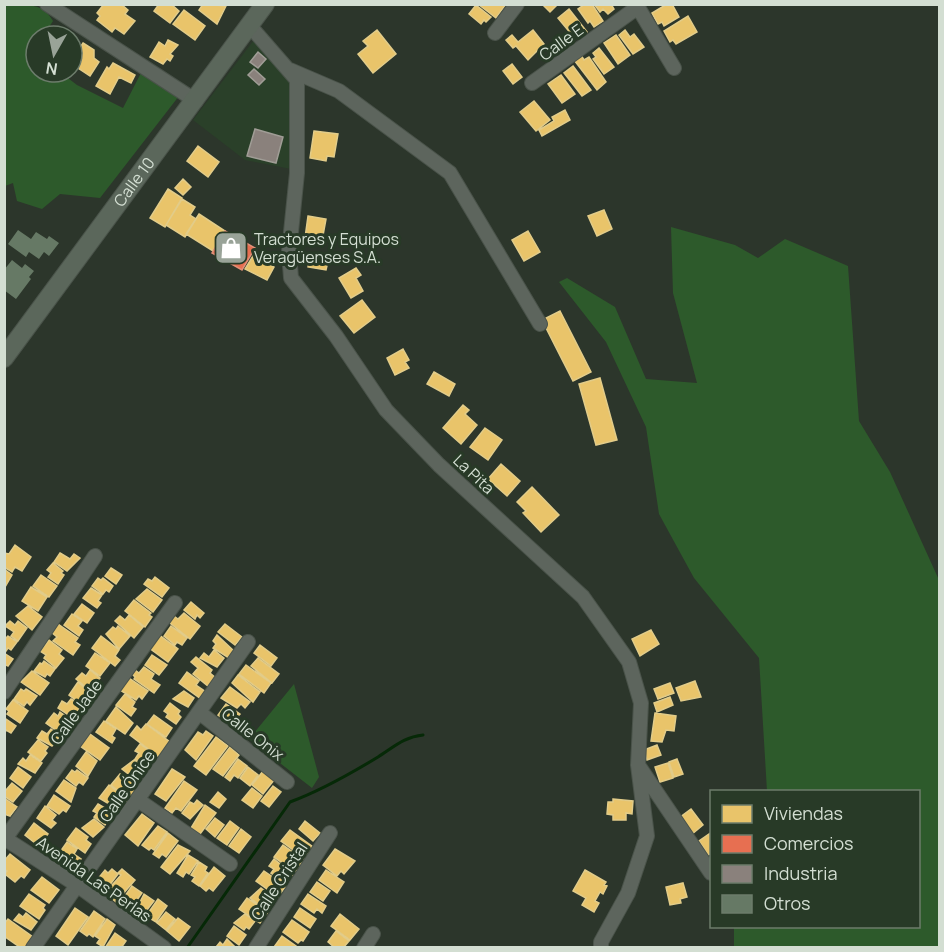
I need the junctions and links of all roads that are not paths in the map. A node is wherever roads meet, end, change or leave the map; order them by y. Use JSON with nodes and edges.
{"nodes":[{"id":1,"x":517,"y":4,"type":"edge"},
{"id":2,"x":52,"y":6,"type":"edge"},
{"id":3,"x":637,"y":6,"type":"edge"},
{"id":4,"x":256,"y":13,"type":"edge"},
{"id":5,"x":495,"y":33,"type":"dead end"},
{"id":6,"x":674,"y":68,"type":"dead end"},
{"id":7,"x":288,"y":70,"type":"junction"},
{"id":8,"x":532,"y":83,"type":"dead end"},
{"id":9,"x":196,"y":102,"type":"junction"},
{"id":10,"x":540,"y":324,"type":"dead end"},
{"id":11,"x":4,"y":358,"type":"edge"},
{"id":12,"x":95,"y":556,"type":"dead end"},
{"id":13,"x":175,"y":603,"type":"dead end"},
{"id":14,"x":248,"y":642,"type":"dead end"},
{"id":15,"x":4,"y":692,"type":"edge"},
{"id":16,"x":199,"y":712,"type":"junction"},
{"id":17,"x":638,"y":765,"type":"junction"},
{"id":18,"x":288,"y":782,"type":"dead end"},
{"id":19,"x":138,"y":800,"type":"junction"},
{"id":20,"x":330,"y":833,"type":"dead end"},
{"id":21,"x":5,"y":839,"type":"edge"},
{"id":22,"x":230,"y":864,"type":"dead end"},
{"id":23,"x":710,"y":872,"type":"edge"},
{"id":24,"x":77,"y":885,"type":"junction"},
{"id":25,"x":373,"y":934,"type":"dead end"},
{"id":26,"x":33,"y":948,"type":"edge"},
{"id":27,"x":164,"y":948,"type":"edge"},
{"id":28,"x":256,"y":948,"type":"edge"},
{"id":29,"x":364,"y":948,"type":"edge"},
{"id":30,"x":601,"y":948,"type":"edge"}],
"edges":[{"from":1,"to":5,"type":"street"},
{"from":2,"to":9,"type":"street"},
{"from":3,"to":6,"type":"street"},
{"from":3,"to":8,"type":"street","name":"Calle E"},
{"from":4,"to":7,"type":"street","name":"La Pita"},
{"from":4,"to":9,"type":"main road","name":"Calle 10"},
{"from":7,"to":10,"type":"street"},
{"from":7,"to":17,"type":"street","name":"La Pita"},
{"from":9,"to":11,"type":"main road","name":"Calle 10"},
{"from":12,"to":15,"type":"street"},
{"from":13,"to":21,"type":"street","name":"Calle Jade"},
{"from":14,"to":16,"type":"street","name":"Calle Ónice"},
{"from":16,"to":18,"type":"street","name":"Calle Onix"},
{"from":16,"to":19,"type":"street","name":"Calle Ónice"},
{"from":17,"to":23,"type":"street"},
{"from":17,"to":30,"type":"street","name":"La Pita"},
{"from":19,"to":22,"type":"street"},
{"from":19,"to":24,"type":"street","name":"Calle Ónice"},
{"from":20,"to":28,"type":"street","name":"Calle Cristal"},
{"from":21,"to":24,"type":"street","name":"Avenida Las Perlas"},
{"from":24,"to":26,"type":"street","name":"Calle Ónice"},
{"from":24,"to":27,"type":"street","name":"Avenida Las Perlas"},
{"from":25,"to":29,"type":"street"}]}
